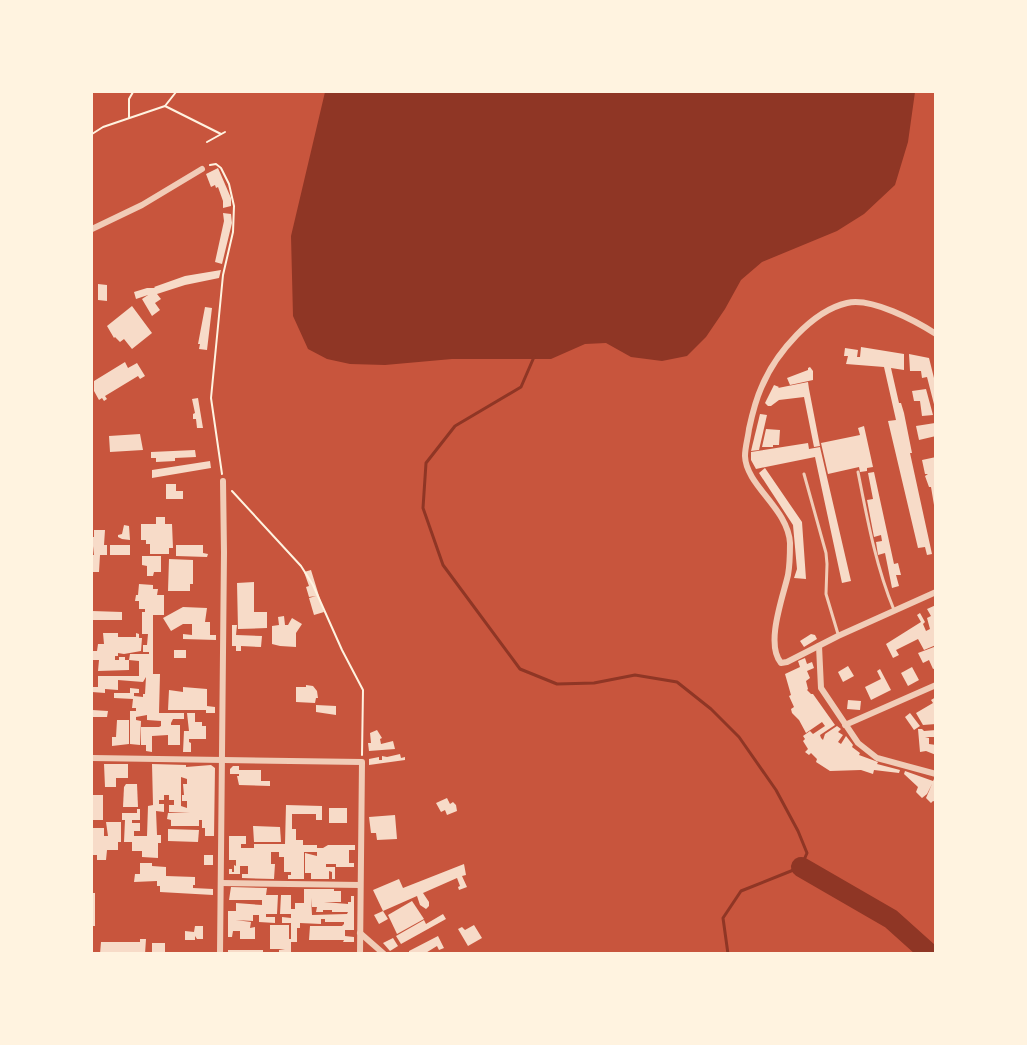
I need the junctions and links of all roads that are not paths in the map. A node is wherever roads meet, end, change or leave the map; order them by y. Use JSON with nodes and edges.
{"nodes":[{"id":1,"x":202,"y":170,"type":"road end"},
{"id":2,"x":92,"y":229,"type":"edge"},
{"id":3,"x":936,"y":334,"type":"edge"},
{"id":4,"x":858,"y":472,"type":"dead end"},
{"id":5,"x":804,"y":474,"type":"dead end"},
{"id":6,"x":223,"y":481,"type":"road end"},
{"id":7,"x":936,"y":592,"type":"edge"},
{"id":8,"x":894,"y":612,"type":"junction"},
{"id":9,"x":838,"y":636,"type":"junction"},
{"id":10,"x":819,"y":646,"type":"junction"},
{"id":11,"x":936,"y":685,"type":"edge"},
{"id":12,"x":845,"y":725,"type":"junction"},
{"id":13,"x":92,"y":758,"type":"edge"},
{"id":14,"x":222,"y":760,"type":"junction"},
{"id":15,"x":936,"y":774,"type":"edge"},
{"id":16,"x":221,"y":883,"type":"junction"},
{"id":17,"x":360,"y":885,"type":"junction"},
{"id":18,"x":360,"y":933,"type":"junction"},
{"id":19,"x":220,"y":954,"type":"edge"},
{"id":20,"x":360,"y":954,"type":"edge"},
{"id":21,"x":384,"y":954,"type":"edge"}],
"edges":[{"from":1,"to":2,"type":"street"},
{"from":3,"to":10,"type":"street"},
{"from":4,"to":8,"type":"lane"},
{"from":5,"to":9,"type":"lane"},
{"from":6,"to":14,"type":"street"},
{"from":7,"to":8,"type":"street"},
{"from":8,"to":9,"type":"street"},
{"from":9,"to":10,"type":"street"},
{"from":10,"to":12,"type":"street"},
{"from":11,"to":12,"type":"street"},
{"from":12,"to":15,"type":"street"},
{"from":13,"to":14,"type":"street"},
{"from":14,"to":16,"type":"street"},
{"from":14,"to":17,"type":"street"},
{"from":16,"to":17,"type":"street"},
{"from":16,"to":19,"type":"street"},
{"from":17,"to":18,"type":"street"},
{"from":18,"to":20,"type":"street"},
{"from":18,"to":21,"type":"street"}]}
